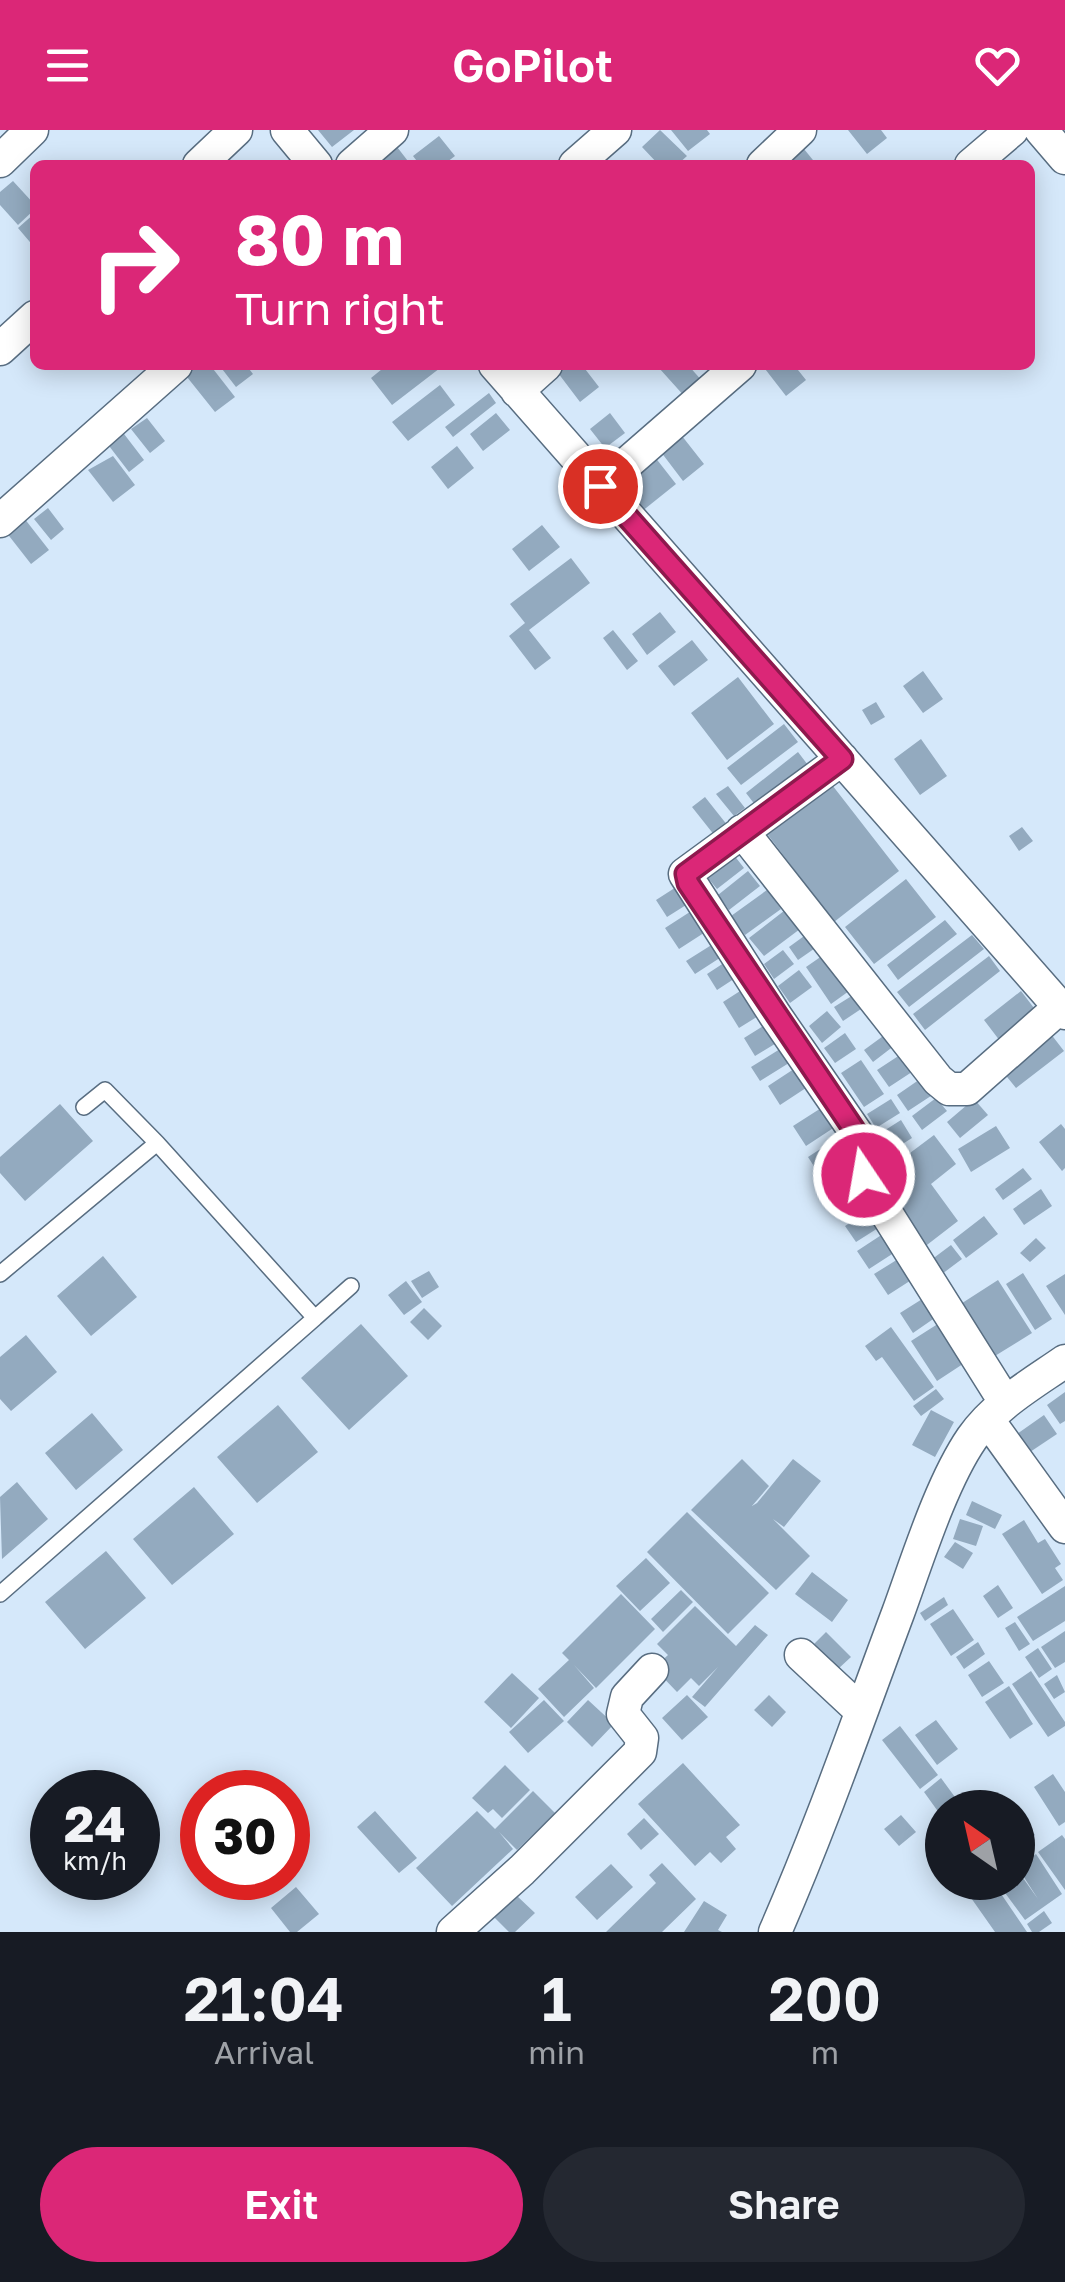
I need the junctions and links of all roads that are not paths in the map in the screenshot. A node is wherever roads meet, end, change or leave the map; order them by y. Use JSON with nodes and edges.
{"nodes":[{"id":1,"x":32,"y":130,"type":"edge"},
{"id":2,"x":236,"y":130,"type":"edge"},
{"id":3,"x":287,"y":130,"type":"edge"},
{"id":4,"x":392,"y":130,"type":"edge"},
{"id":5,"x":616,"y":130,"type":"edge"},
{"id":6,"x":800,"y":130,"type":"edge"},
{"id":7,"x":1012,"y":130,"type":"edge"},
{"id":8,"x":1041,"y":130,"type":"edge"},
{"id":9,"x":1065,"y":158,"type":"edge"},
{"id":10,"x":204,"y":160,"type":"edge"},
{"id":11,"x":312,"y":160,"type":"edge"},
{"id":12,"x":358,"y":160,"type":"edge"},
{"id":13,"x":581,"y":160,"type":"edge"},
{"id":14,"x":767,"y":160,"type":"edge"},
{"id":15,"x":978,"y":160,"type":"edge"},
{"id":16,"x":0,"y":161,"type":"edge"},
{"id":17,"x":30,"y":321,"type":"edge"},
{"id":18,"x":0,"y":349,"type":"edge"},
{"id":19,"x":170,"y":370,"type":"edge"},
{"id":20,"x":499,"y":370,"type":"edge"},
{"id":21,"x":541,"y":370,"type":"edge"},
{"id":22,"x":734,"y":370,"type":"edge"},
{"id":23,"x":518,"y":391,"type":"junction"},
{"id":24,"x":600,"y":486,"type":"junction"},
{"id":25,"x":0,"y":521,"type":"edge"},
{"id":26,"x":842,"y":759,"type":"junction"},
{"id":27,"x":742,"y":831,"type":"junction"},
{"id":28,"x":1062,"y":1010,"type":"edge"},
{"id":29,"x":84,"y":1107,"type":"dead end"},
{"id":30,"x":157,"y":1142,"type":"junction"},
{"id":31,"x":0,"y":1274,"type":"edge"},
{"id":32,"x":352,"y":1286,"type":"dead end"},
{"id":33,"x":314,"y":1318,"type":"junction"},
{"id":34,"x":1065,"y":1361,"type":"edge"},
{"id":35,"x":997,"y":1411,"type":"junction"},
{"id":36,"x":1065,"y":1527,"type":"edge"},
{"id":37,"x":0,"y":1594,"type":"edge"},
{"id":38,"x":801,"y":1656,"type":"dead end"},
{"id":39,"x":652,"y":1670,"type":"dead end"},
{"id":40,"x":862,"y":1711,"type":"junction"},
{"id":41,"x":453,"y":1932,"type":"edge"},
{"id":42,"x":774,"y":1932,"type":"edge"}],
"edges":[{"from":1,"to":16,"type":"street"},
{"from":2,"to":10,"type":"street"},
{"from":3,"to":11,"type":"street"},
{"from":4,"to":12,"type":"street"},
{"from":5,"to":13,"type":"street"},
{"from":6,"to":14,"type":"street"},
{"from":7,"to":15,"type":"street"},
{"from":8,"to":9,"type":"street"},
{"from":17,"to":18,"type":"street"},
{"from":19,"to":25,"type":"street"},
{"from":20,"to":23,"type":"street"},
{"from":21,"to":23,"type":"street"},
{"from":22,"to":24,"type":"street"},
{"from":23,"to":24,"type":"street"},
{"from":24,"to":26,"type":"street"},
{"from":26,"to":27,"type":"street"},
{"from":26,"to":28,"type":"street"},
{"from":27,"to":28,"type":"street"},
{"from":27,"to":35,"type":"street"},
{"from":29,"to":30,"type":"lane"},
{"from":30,"to":31,"type":"lane"},
{"from":30,"to":33,"type":"lane"},
{"from":32,"to":33,"type":"lane"},
{"from":33,"to":37,"type":"lane"},
{"from":34,"to":35,"type":"street"},
{"from":35,"to":36,"type":"street"},
{"from":35,"to":40,"type":"street"},
{"from":38,"to":40,"type":"street"},
{"from":39,"to":41,"type":"street"},
{"from":40,"to":42,"type":"street"}]}
